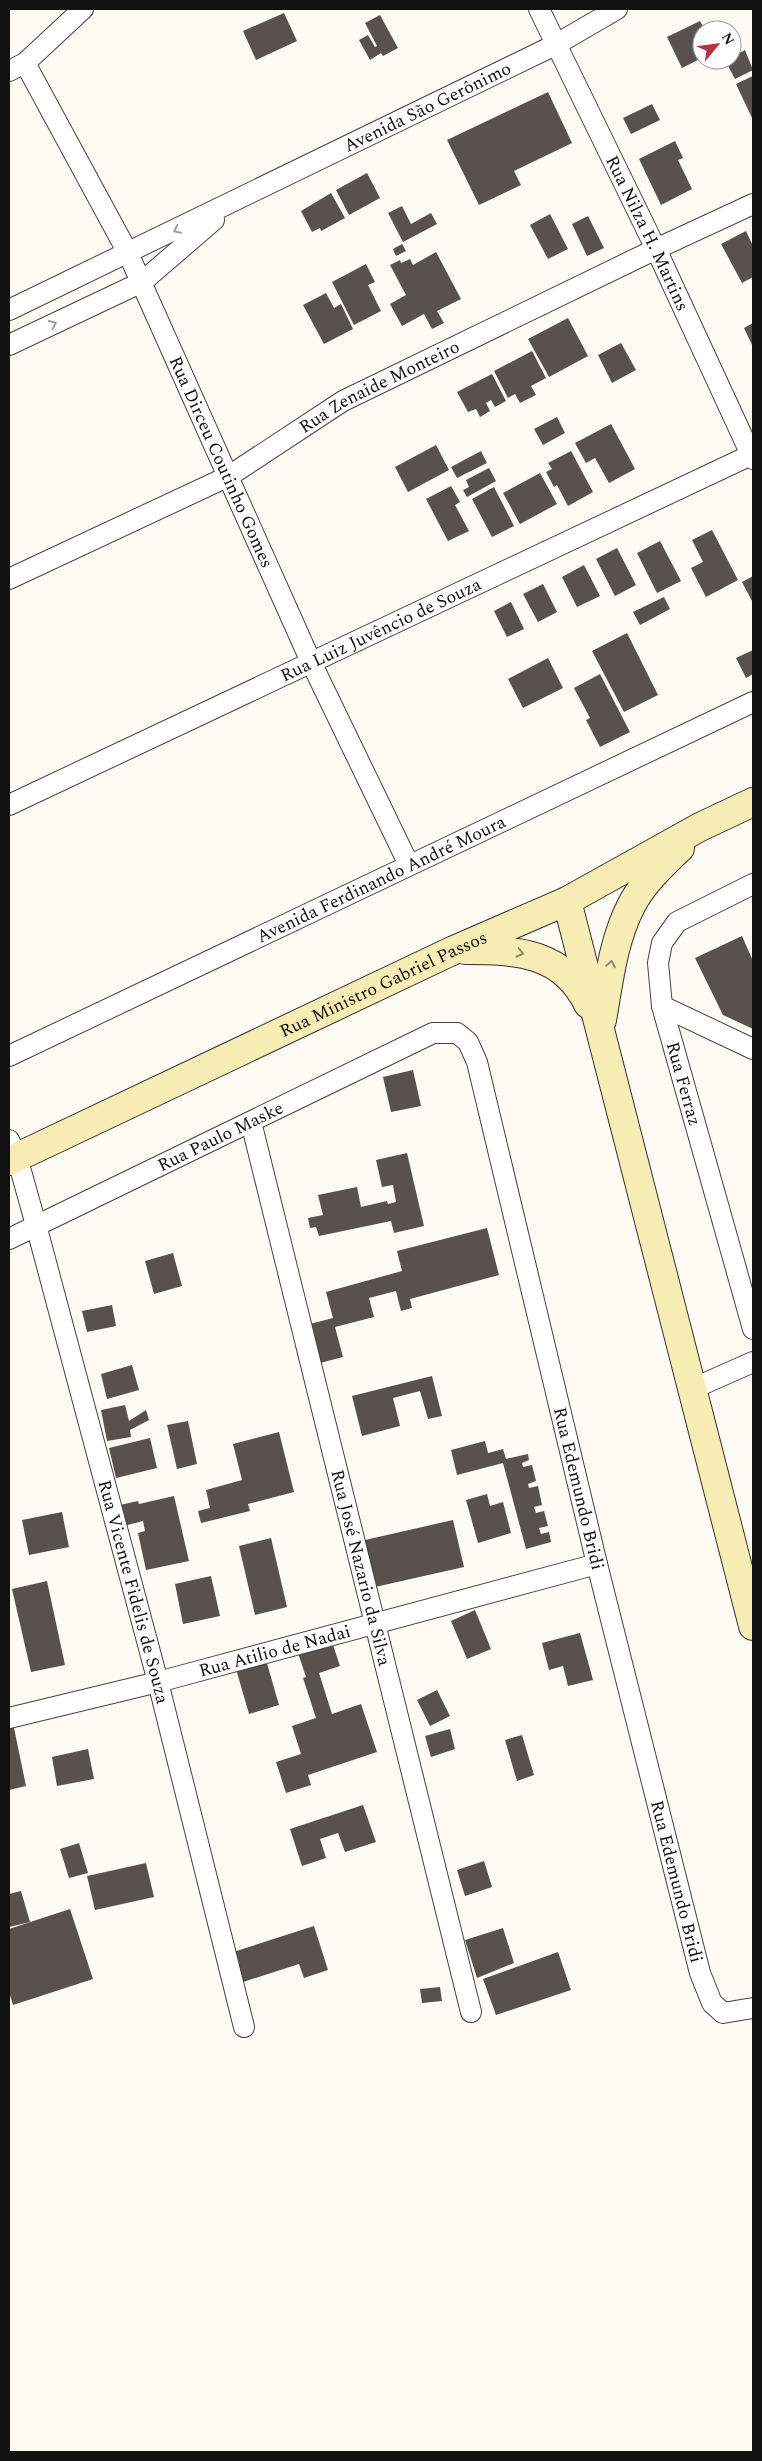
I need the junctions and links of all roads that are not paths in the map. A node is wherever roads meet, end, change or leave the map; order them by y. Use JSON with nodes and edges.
{"nodes":[{"id":1,"x":84,"y":9,"type":"edge"},
{"id":2,"x":538,"y":9,"type":"edge"},
{"id":3,"x":617,"y":9,"type":"edge"},
{"id":4,"x":555,"y":45,"type":"junction"},
{"id":5,"x":17,"y":67,"type":"edge"},
{"id":6,"x":237,"y":201,"type":"junction"},
{"id":7,"x":753,"y":204,"type":"edge"},
{"id":8,"x":656,"y":249,"type":"junction"},
{"id":9,"x":128,"y":253,"type":"junction"},
{"id":10,"x":142,"y":282,"type":"junction"},
{"id":11,"x":9,"y":310,"type":"edge"},
{"id":12,"x":9,"y":345,"type":"edge"},
{"id":13,"x":753,"y":456,"type":"edge"},
{"id":14,"x":229,"y":476,"type":"junction"},
{"id":15,"x":9,"y":579,"type":"edge"},
{"id":16,"x":311,"y":662,"type":"junction"},
{"id":17,"x":753,"y":702,"type":"edge"},
{"id":18,"x":753,"y":802,"type":"edge"},
{"id":19,"x":9,"y":805,"type":"edge"},
{"id":20,"x":700,"y":827,"type":"junction"},
{"id":21,"x":409,"y":865,"type":"junction"},
{"id":22,"x":753,"y":884,"type":"edge"},
{"id":23,"x":567,"y":901,"type":"junction"},
{"id":24,"x":454,"y":950,"type":"junction"},
{"id":25,"x":662,"y":1006,"type":"junction"},
{"id":26,"x":600,"y":1029,"type":"junction"},
{"id":27,"x":433,"y":1033,"type":"joint"},
{"id":28,"x":753,"y":1049,"type":"edge"},
{"id":29,"x":9,"y":1056,"type":"edge"},
{"id":30,"x":251,"y":1122,"type":"junction"},
{"id":31,"x":12,"y":1152,"type":"edge"},
{"id":32,"x":36,"y":1225,"type":"junction"},
{"id":33,"x":9,"y":1239,"type":"edge"},
{"id":34,"x":753,"y":1329,"type":"edge"},
{"id":35,"x":753,"y":1362,"type":"edge"},
{"id":36,"x":692,"y":1388,"type":"junction"},
{"id":37,"x":597,"y":1564,"type":"junction"},
{"id":38,"x":375,"y":1624,"type":"junction"},
{"id":39,"x":753,"y":1626,"type":"edge"},
{"id":40,"x":158,"y":1682,"type":"junction"},
{"id":41,"x":9,"y":1718,"type":"edge"},
{"id":42,"x":753,"y":2008,"type":"edge"},
{"id":43,"x":472,"y":2012,"type":"dead end"},
{"id":44,"x":244,"y":2027,"type":"dead end"}],
"edges":[{"from":1,"to":5,"type":"street"},
{"from":2,"to":4,"type":"street","name":"Rua Nilza H. Martins"},
{"from":3,"to":4,"type":"street","name":"Avenida São Gerônimo"},
{"from":4,"to":6,"type":"street","name":"Avenida São Gerônimo"},
{"from":4,"to":8,"type":"street","name":"Rua Nilza H. Martins"},
{"from":5,"to":9,"type":"street","name":"Rua Dirceu Coutinho Gomes"},
{"from":6,"to":9,"type":"street","name":"Avenida São Gerônimo","one_way":true},
{"from":6,"to":10,"type":"street","name":"Avenida São Gerônimo"},
{"from":7,"to":8,"type":"street","name":"Rua Zenaide Monteiro"},
{"from":8,"to":13,"type":"street","name":"Rua Nilza H. Martins"},
{"from":8,"to":14,"type":"street","name":"Rua Zenaide Monteiro"},
{"from":9,"to":10,"type":"street","name":"Rua Dirceu Coutinho Gomes"},
{"from":9,"to":11,"type":"street","name":"Avenida São Gerônimo"},
{"from":12,"to":10,"type":"street","name":"Avenida São Gerônimo","one_way":true},
{"from":10,"to":14,"type":"street","name":"Rua Dirceu Coutinho Gomes"},
{"from":13,"to":16,"type":"street","name":"Rua Luiz Juvêncio de Souza"},
{"from":14,"to":15,"type":"street","name":"Rua Zenaide Monteiro"},
{"from":14,"to":16,"type":"street","name":"Rua Dirceu Coutinho Gomes"},
{"from":16,"to":19,"type":"street","name":"Rua Luiz Juvêncio de Souza"},
{"from":16,"to":21,"type":"street","name":"Rua Dirceu Coutinho Gomes"},
{"from":17,"to":21,"type":"street","name":"Avenida Ferdinando André Moura"},
{"from":18,"to":20,"type":"main road","name":"Rua Ministro Gabriel Passos"},
{"from":20,"to":23,"type":"main road","name":"Rua Ministro Gabriel Passos"},
{"from":26,"to":20,"type":"main road","one_way":true},
{"from":21,"to":29,"type":"street","name":"Avenida Ferdinando André Moura"},
{"from":22,"to":25,"type":"street","name":"Rua Ferraz"},
{"from":23,"to":24,"type":"main road","name":"Rua Ministro Gabriel Passos"},
{"from":23,"to":26,"type":"main road"},
{"from":24,"to":26,"type":"main road","one_way":true},
{"from":24,"to":31,"type":"main road","name":"Rua Ministro Gabriel Passos"},
{"from":25,"to":28,"type":"street"},
{"from":25,"to":34,"type":"street","name":"Rua Ferraz"},
{"from":26,"to":36,"type":"main road"},
{"from":27,"to":30,"type":"street","name":"Rua Paulo Maske"},
{"from":27,"to":37,"type":"street","name":"Rua Edemundo Bridi"},
{"from":30,"to":32,"type":"street","name":"Rua Paulo Maske"},
{"from":30,"to":38,"type":"street","name":"Rua José Nazario da Silva"},
{"from":31,"to":32,"type":"street","name":"Rua Vicente Fidelis de Souza"},
{"from":32,"to":33,"type":"street","name":"Rua Paulo Maske"},
{"from":32,"to":40,"type":"street","name":"Rua Vicente Fidelis de Souza"},
{"from":35,"to":36,"type":"street"},
{"from":36,"to":39,"type":"main road"},
{"from":37,"to":38,"type":"street","name":"Rua Atilio de Nadai"},
{"from":37,"to":42,"type":"street","name":"Rua Edemundo Bridi"},
{"from":38,"to":40,"type":"street","name":"Rua Atilio de Nadai"},
{"from":38,"to":43,"type":"street","name":"Rua José Nazario da Silva"},
{"from":40,"to":41,"type":"street","name":"Rua Atilio de Nadai"},
{"from":40,"to":44,"type":"street","name":"Rua Vicente Fidelis de Souza"}]}
